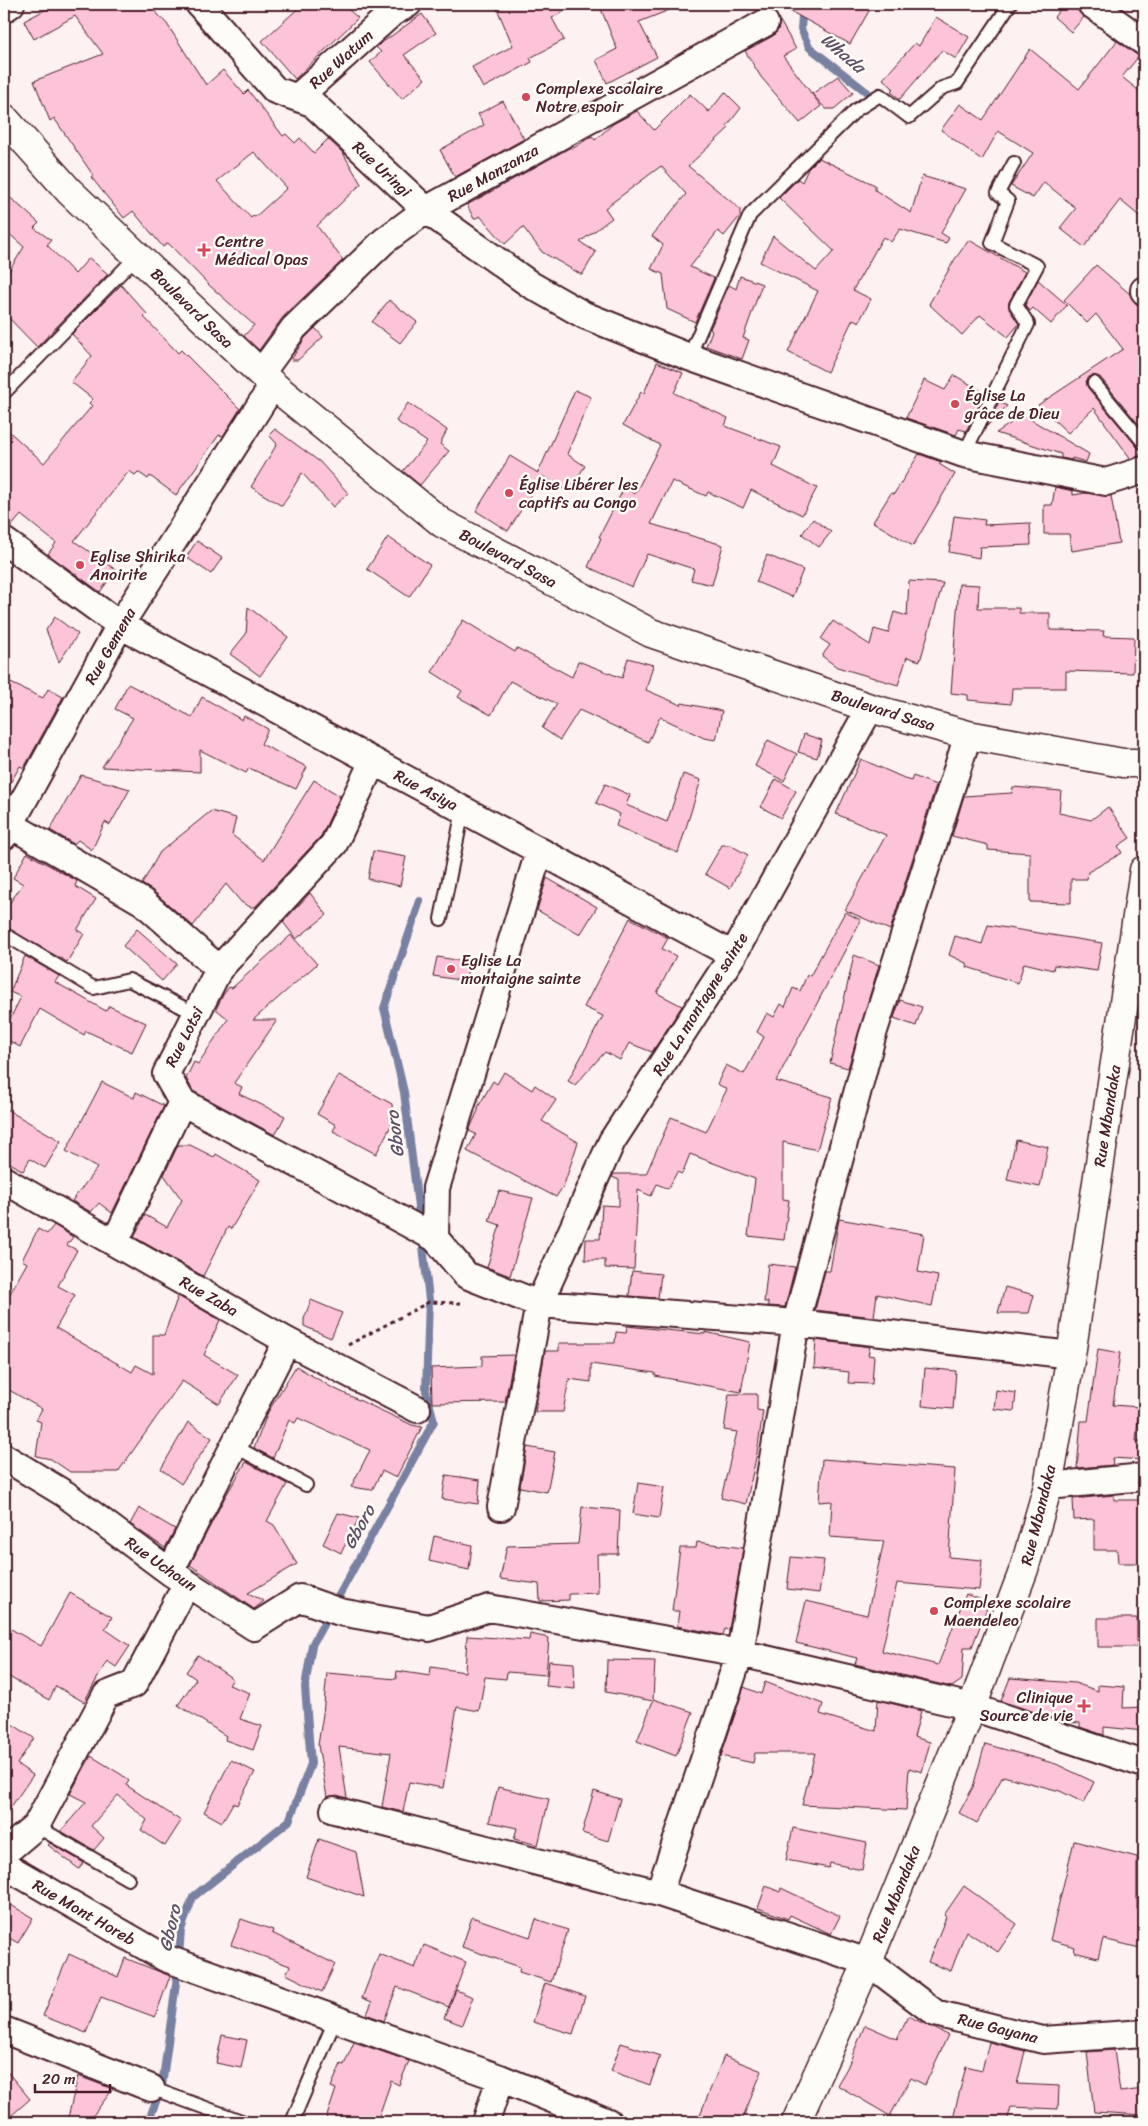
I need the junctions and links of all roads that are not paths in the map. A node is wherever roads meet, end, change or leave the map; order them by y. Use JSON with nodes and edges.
{"nodes":[{"id":1,"x":11,"y":4,"type":"edge"},
{"id":2,"x":199,"y":4,"type":"edge"},
{"id":3,"x":408,"y":4,"type":"edge"},
{"id":4,"x":1010,"y":4,"type":"edge"},
{"id":5,"x":1091,"y":4,"type":"edge"},
{"id":6,"x":4,"y":9,"type":"edge"},
{"id":7,"x":765,"y":23,"type":"dead end"},
{"id":8,"x":1144,"y":42,"type":"edge"},
{"id":9,"x":298,"y":97,"type":"junction"},
{"id":10,"x":4,"y":118,"type":"edge"},
{"id":11,"x":1014,"y":163,"type":"dead end"},
{"id":12,"x":426,"y":210,"type":"junction"},
{"id":13,"x":137,"y":256,"type":"junction"},
{"id":14,"x":689,"y":357,"type":"junction"},
{"id":15,"x":267,"y":379,"type":"junction"},
{"id":16,"x":1094,"y":382,"type":"dead end"},
{"id":17,"x":4,"y":393,"type":"edge"},
{"id":18,"x":1144,"y":443,"type":"edge"},
{"id":19,"x":964,"y":454,"type":"junction"},
{"id":20,"x":1144,"y":470,"type":"edge"},
{"id":21,"x":4,"y":541,"type":"edge"},
{"id":22,"x":120,"y":625,"type":"junction"},
{"id":23,"x":870,"y":708,"type":"junction"},
{"id":24,"x":968,"y":735,"type":"junction"},
{"id":25,"x":372,"y":761,"type":"junction"},
{"id":26,"x":1144,"y":763,"type":"edge"},
{"id":27,"x":463,"y":810,"type":"junction"},
{"id":28,"x":8,"y":831,"type":"edge"},
{"id":29,"x":539,"y":852,"type":"junction"},
{"id":30,"x":1144,"y":870,"type":"edge"},
{"id":31,"x":441,"y":919,"type":"dead end"},
{"id":32,"x":4,"y":934,"type":"edge"},
{"id":33,"x":733,"y":955,"type":"junction"},
{"id":34,"x":219,"y":968,"type":"junction"},
{"id":35,"x":196,"y":1014,"type":"junction"},
{"id":36,"x":182,"y":1102,"type":"junction"},
{"id":37,"x":4,"y":1180,"type":"edge"},
{"id":38,"x":435,"y":1238,"type":"junction"},
{"id":39,"x":115,"y":1242,"type":"junction"},
{"id":40,"x":539,"y":1304,"type":"junction"},
{"id":41,"x":796,"y":1322,"type":"junction"},
{"id":42,"x":287,"y":1341,"type":"junction"},
{"id":43,"x":1071,"y":1355,"type":"junction"},
{"id":44,"x":417,"y":1409,"type":"dead end"},
{"id":45,"x":234,"y":1446,"type":"junction"},
{"id":46,"x":4,"y":1457,"type":"edge"},
{"id":47,"x":1144,"y":1477,"type":"edge"},
{"id":48,"x":306,"y":1485,"type":"dead end"},
{"id":49,"x":1048,"y":1486,"type":"junction"},
{"id":50,"x":501,"y":1507,"type":"dead end"},
{"id":51,"x":179,"y":1577,"type":"junction"},
{"id":52,"x":740,"y":1653,"type":"junction"},
{"id":53,"x":972,"y":1707,"type":"junction"},
{"id":54,"x":1144,"y":1764,"type":"edge"},
{"id":55,"x":334,"y":1810,"type":"dead end"},
{"id":56,"x":36,"y":1826,"type":"junction"},
{"id":57,"x":4,"y":1853,"type":"edge"},
{"id":58,"x":4,"y":1865,"type":"edge"},
{"id":59,"x":128,"y":1879,"type":"dead end"},
{"id":60,"x":659,"y":1893,"type":"junction"},
{"id":61,"x":868,"y":1962,"type":"junction"},
{"id":62,"x":335,"y":2020,"type":"junction"},
{"id":63,"x":4,"y":2030,"type":"edge"},
{"id":64,"x":1144,"y":2033,"type":"edge"},
{"id":65,"x":500,"y":2078,"type":"junction"},
{"id":66,"x":159,"y":2091,"type":"joint"},
{"id":67,"x":244,"y":2122,"type":"edge"},
{"id":68,"x":292,"y":2122,"type":"edge"},
{"id":69,"x":486,"y":2122,"type":"edge"},
{"id":70,"x":608,"y":2122,"type":"edge"},
{"id":71,"x":796,"y":2122,"type":"edge"}],
"edges":[{"from":1,"to":6,"type":"street"},
{"from":2,"to":9,"type":"street","name":"Rue Uringi"},
{"from":3,"to":9,"type":"street","name":"Rue Watum"},
{"from":4,"to":14,"type":"lane"},
{"from":5,"to":8,"type":"street"},
{"from":7,"to":12,"type":"street","name":"Rue Manzanza"},
{"from":9,"to":12,"type":"street","name":"Rue Uringi"},
{"from":10,"to":13,"type":"street","name":"Boulevard Sasa"},
{"from":11,"to":19,"type":"lane"},
{"from":12,"to":14,"type":"street","name":"Rue Uringi"},
{"from":12,"to":15,"type":"street","name":"Rue Manzanza"},
{"from":13,"to":15,"type":"street","name":"Boulevard Sasa"},
{"from":13,"to":17,"type":"lane"},
{"from":14,"to":19,"type":"street","name":"Rue Uringi"},
{"from":15,"to":22,"type":"street","name":"Rue Gemena"},
{"from":15,"to":23,"type":"street","name":"Boulevard Sasa"},
{"from":16,"to":18,"type":"lane"},
{"from":19,"to":20,"type":"street","name":"Rue Uringi"},
{"from":21,"to":22,"type":"street","name":"Rue Asiya"},
{"from":22,"to":25,"type":"street","name":"Rue Asiya"},
{"from":22,"to":28,"type":"street","name":"Rue Gemena"},
{"from":23,"to":24,"type":"street","name":"Boulevard Sasa"},
{"from":23,"to":33,"type":"street","name":"Rue La montagne sainte"},
{"from":24,"to":26,"type":"street","name":"Boulevard Sasa"},
{"from":24,"to":41,"type":"street"},
{"from":25,"to":27,"type":"street","name":"Rue Asiya"},
{"from":25,"to":34,"type":"street","name":"Rue Lotsi"},
{"from":27,"to":29,"type":"street","name":"Rue Asiya"},
{"from":27,"to":31,"type":"lane"},
{"from":28,"to":34,"type":"street"},
{"from":29,"to":33,"type":"street","name":"Rue Asiya"},
{"from":29,"to":38,"type":"street"},
{"from":30,"to":43,"type":"street","name":"Rue Mbandaka"},
{"from":32,"to":35,"type":"lane"},
{"from":33,"to":40,"type":"street","name":"Rue La montagne sainte"},
{"from":34,"to":35,"type":"street","name":"Rue Lotsi"},
{"from":35,"to":36,"type":"street","name":"Rue Lotsi"},
{"from":36,"to":38,"type":"street"},
{"from":36,"to":39,"type":"street"},
{"from":37,"to":39,"type":"street","name":"Rue Zaba"},
{"from":38,"to":40,"type":"street"},
{"from":39,"to":42,"type":"street","name":"Rue Zaba"},
{"from":40,"to":41,"type":"street"},
{"from":40,"to":50,"type":"street","name":"Rue La montagne sainte"},
{"from":41,"to":43,"type":"street"},
{"from":41,"to":52,"type":"street"},
{"from":42,"to":44,"type":"street","name":"Rue Zaba"},
{"from":42,"to":45,"type":"street"},
{"from":43,"to":49,"type":"street","name":"Rue Mbandaka"},
{"from":45,"to":48,"type":"lane"},
{"from":45,"to":51,"type":"street"},
{"from":46,"to":51,"type":"street","name":"Rue Uchoun"},
{"from":47,"to":49,"type":"street"},
{"from":49,"to":53,"type":"street","name":"Rue Mbandaka"},
{"from":51,"to":52,"type":"street","name":"Rue Uchoun"},
{"from":51,"to":56,"type":"street"},
{"from":52,"to":53,"type":"street"},
{"from":52,"to":60,"type":"street"},
{"from":53,"to":54,"type":"street"},
{"from":53,"to":61,"type":"street","name":"Rue Mbandaka"},
{"from":55,"to":60,"type":"street","name":"Rue Gayana"},
{"from":56,"to":57,"type":"street"},
{"from":56,"to":59,"type":"lane"},
{"from":58,"to":62,"type":"street","name":"Rue Mont Horeb"},
{"from":60,"to":61,"type":"street","name":"Rue Gayana"},
{"from":61,"to":64,"type":"street","name":"Rue Gayana"},
{"from":61,"to":71,"type":"street","name":"Rue Mbandaka"},
{"from":62,"to":65,"type":"street","name":"Rue Mont Horeb"},
{"from":62,"to":68,"type":"lane"},
{"from":63,"to":66,"type":"street"},
{"from":65,"to":69,"type":"street"},
{"from":65,"to":70,"type":"street","name":"Rue Mont Horeb"},
{"from":66,"to":67,"type":"lane"}]}
